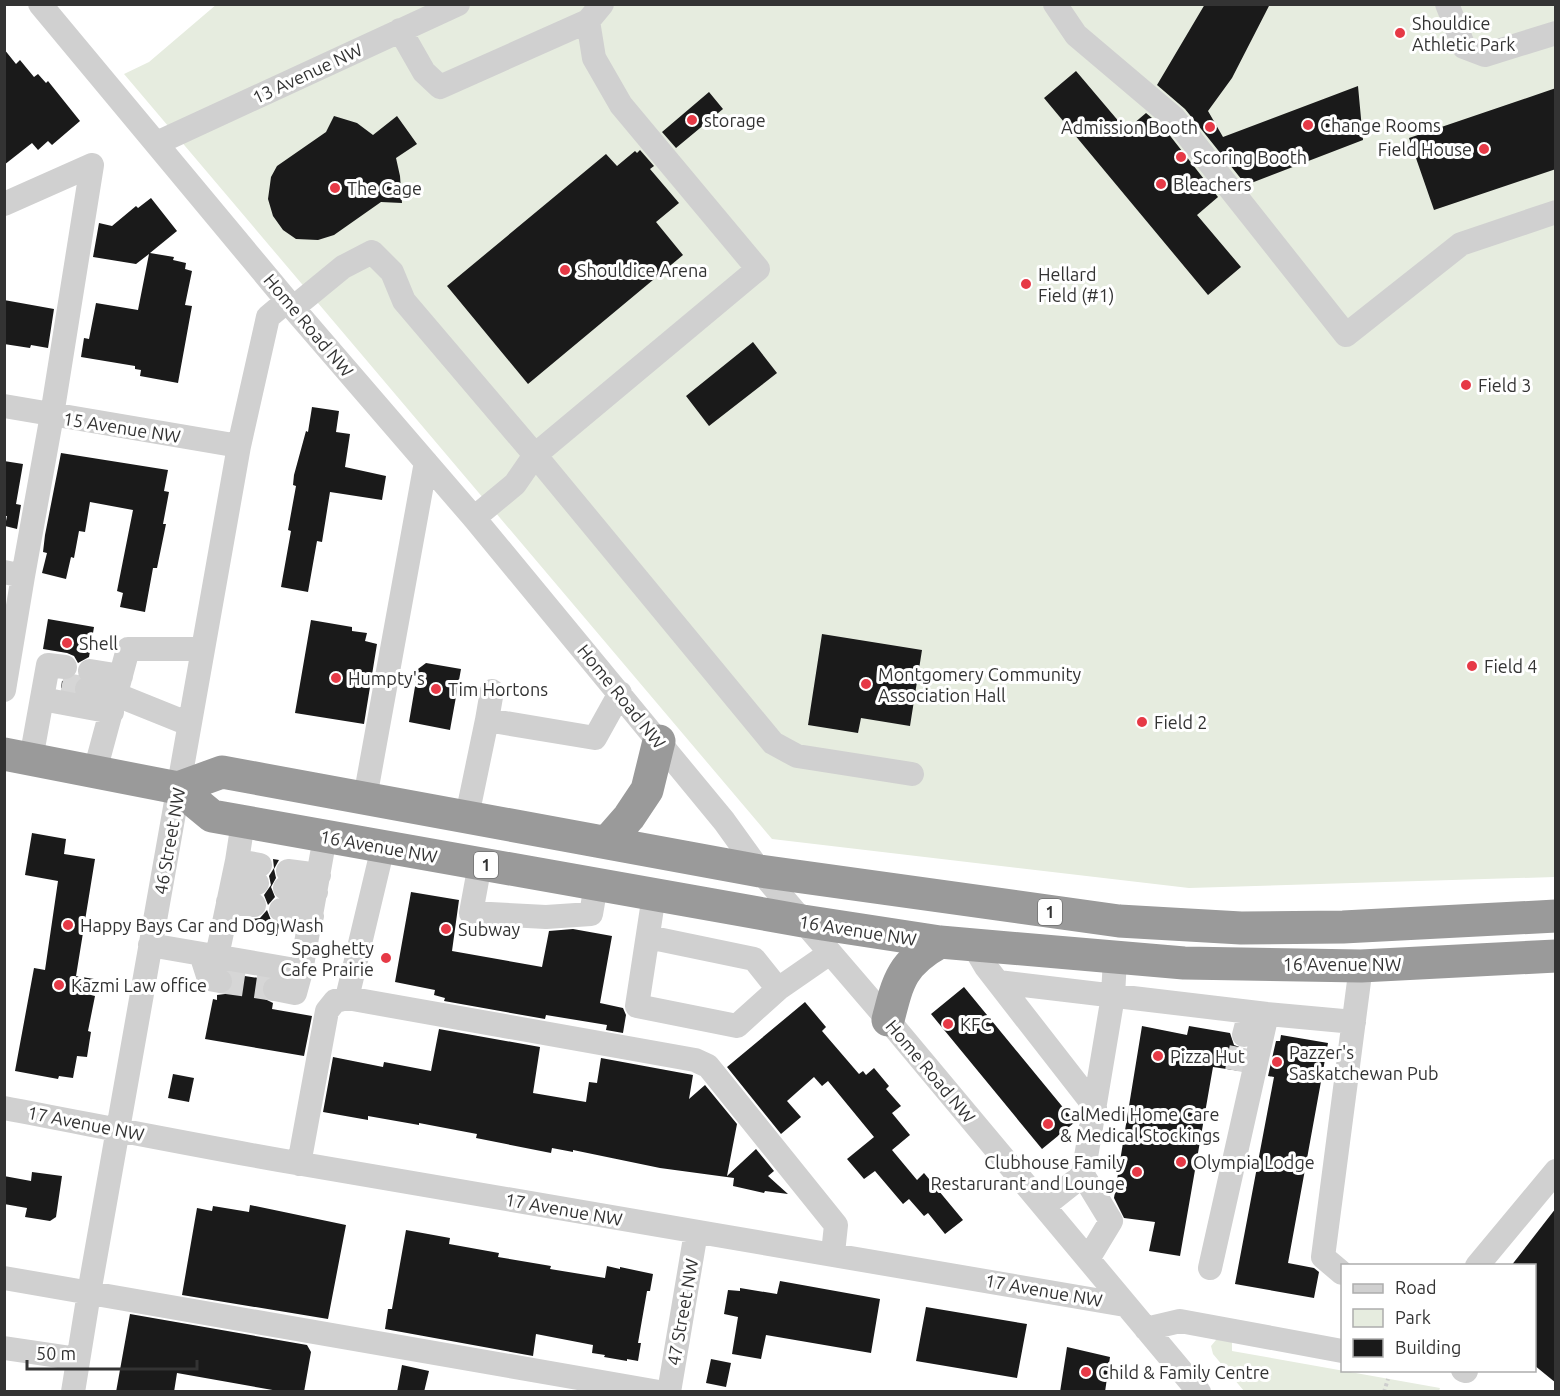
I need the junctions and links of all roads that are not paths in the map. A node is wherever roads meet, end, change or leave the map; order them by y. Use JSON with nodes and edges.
{"nodes":[{"id":1,"x":40,"y":4,"type":"edge"},
{"id":2,"x":458,"y":4,"type":"edge"},
{"id":3,"x":1055,"y":4,"type":"edge"},
{"id":4,"x":1447,"y":4,"type":"edge"},
{"id":5,"x":595,"y":13,"type":"edge"},
{"id":6,"x":400,"y":30,"type":"junction"},
{"id":7,"x":1556,"y":33,"type":"edge"},
{"id":8,"x":157,"y":143,"type":"junction"},
{"id":9,"x":4,"y":204,"type":"edge"},
{"id":10,"x":1556,"y":212,"type":"edge"},
{"id":11,"x":290,"y":304,"type":"junction"},
{"id":12,"x":4,"y":406,"type":"edge"},
{"id":13,"x":52,"y":415,"type":"junction"},
{"id":14,"x":239,"y":446,"type":"junction"},
{"id":15,"x":535,"y":455,"type":"junction"},
{"id":16,"x":426,"y":462,"type":"junction"},
{"id":17,"x":474,"y":518,"type":"junction"},
{"id":18,"x":14,"y":574,"type":"edge"},
{"id":19,"x":203,"y":649,"type":"junction"},
{"id":20,"x":88,"y":680,"type":"tunnel mouth"},
{"id":21,"x":4,"y":690,"type":"edge"},
{"id":22,"x":492,"y":691,"type":"dead end"},
{"id":23,"x":620,"y":693,"type":"junction"},
{"id":24,"x":117,"y":694,"type":"junction"},
{"id":25,"x":487,"y":720,"type":"junction"},
{"id":26,"x":189,"y":724,"type":"junction"},
{"id":27,"x":659,"y":741,"type":"junction"},
{"id":28,"x":18,"y":756,"type":"edge"},
{"id":29,"x":95,"y":771,"type":"junction"},
{"id":30,"x":912,"y":774,"type":"dead end"},
{"id":31,"x":178,"y":788,"type":"junction"},
{"id":32,"x":365,"y":798,"type":"junction"},
{"id":33,"x":467,"y":816,"type":"junction"},
{"id":34,"x":243,"y":822,"type":"junction"},
{"id":35,"x":325,"y":837,"type":"junction"},
{"id":36,"x":608,"y":841,"type":"junction"},
{"id":37,"x":384,"y":848,"type":"junction"},
{"id":38,"x":480,"y":864,"type":"junction"},
{"id":39,"x":760,"y":871,"type":"junction"},
{"id":40,"x":596,"y":885,"type":"junction"},
{"id":41,"x":316,"y":894,"type":"junction"},
{"id":42,"x":654,"y":895,"type":"junction"},
{"id":43,"x":1556,"y":916,"type":"edge"},
{"id":44,"x":803,"y":921,"type":"junction"},
{"id":45,"x":648,"y":938,"type":"junction"},
{"id":46,"x":940,"y":942,"type":"junction"},
{"id":47,"x":150,"y":945,"type":"junction"},
{"id":48,"x":973,"y":945,"type":"junction"},
{"id":49,"x":830,"y":953,"type":"junction"},
{"id":50,"x":209,"y":955,"type":"junction"},
{"id":51,"x":1540,"y":957,"type":"edge"},
{"id":52,"x":1115,"y":958,"type":"junction"},
{"id":53,"x":1361,"y":966,"type":"junction"},
{"id":54,"x":301,"y":971,"type":"junction"},
{"id":55,"x":1556,"y":975,"type":"edge"},
{"id":56,"x":220,"y":981,"type":"dead end"},
{"id":57,"x":998,"y":982,"type":"junction"},
{"id":58,"x":275,"y":989,"type":"tunnel mouth"},
{"id":59,"x":778,"y":989,"type":"junction"},
{"id":60,"x":1113,"y":996,"type":"junction"},
{"id":61,"x":347,"y":998,"type":"junction"},
{"id":62,"x":1258,"y":1013,"type":"junction"},
{"id":63,"x":888,"y":1020,"type":"junction"},
{"id":64,"x":1354,"y":1022,"type":"junction"},
{"id":65,"x":1244,"y":1035,"type":"tunnel mouth"},
{"id":66,"x":1237,"y":1071,"type":"tunnel mouth"},
{"id":67,"x":1247,"y":1103,"type":"junction"},
{"id":68,"x":1095,"y":1107,"type":"junction"},
{"id":69,"x":4,"y":1108,"type":"edge"},
{"id":70,"x":118,"y":1129,"type":"junction"},
{"id":71,"x":299,"y":1164,"type":"junction"},
{"id":72,"x":1556,"y":1171,"type":"edge"},
{"id":73,"x":1083,"y":1175,"type":"junction"},
{"id":74,"x":1044,"y":1206,"type":"junction"},
{"id":75,"x":696,"y":1232,"type":"junction"},
{"id":76,"x":833,"y":1253,"type":"junction"},
{"id":77,"x":1088,"y":1259,"type":"junction"},
{"id":78,"x":1479,"y":1264,"type":"edge"},
{"id":79,"x":1210,"y":1268,"type":"dead end"},
{"id":80,"x":1341,"y":1273,"type":"edge"},
{"id":81,"x":4,"y":1278,"type":"edge"},
{"id":82,"x":89,"y":1293,"type":"junction"},
{"id":83,"x":1125,"y":1305,"type":"junction"},
{"id":84,"x":1146,"y":1329,"type":"junction"},
{"id":85,"x":4,"y":1348,"type":"edge"},
{"id":86,"x":1341,"y":1351,"type":"edge"},
{"id":87,"x":78,"y":1359,"type":"junction"},
{"id":88,"x":73,"y":1392,"type":"edge"},
{"id":89,"x":659,"y":1392,"type":"edge"},
{"id":90,"x":669,"y":1392,"type":"edge"},
{"id":91,"x":1199,"y":1392,"type":"edge"}],
"edges":[{"from":1,"to":8,"type":"street","name":"Home Road NW"},
{"from":2,"to":6,"type":"street","name":"13 Avenue NW"},
{"from":3,"to":10,"type":"street"},
{"from":4,"to":7,"type":"street"},
{"from":5,"to":6,"type":"street"},
{"from":5,"to":15,"type":"street"},
{"from":6,"to":8,"type":"street","name":"13 Avenue NW"},
{"from":8,"to":11,"type":"street","name":"Home Road NW"},
{"from":9,"to":13,"type":"street"},
{"from":11,"to":14,"type":"street","name":"46 Street NW"},
{"from":11,"to":15,"type":"street","name":"46 Street NW"},
{"from":11,"to":16,"type":"street","name":"Home Road NW"},
{"from":12,"to":13,"type":"street","name":"15 Avenue NW"},
{"from":13,"to":14,"type":"street","name":"15 Avenue NW"},
{"from":13,"to":18,"type":"street"},
{"from":14,"to":19,"type":"street","name":"46 Street NW"},
{"from":15,"to":17,"type":"street"},
{"from":15,"to":30,"type":"street"},
{"from":16,"to":17,"type":"street","name":"Home Road NW"},
{"from":16,"to":32,"type":"street"},
{"from":17,"to":23,"type":"street","name":"Home Road NW"},
{"from":18,"to":21,"type":"street"},
{"from":19,"to":24,"type":"street"},
{"from":19,"to":26,"type":"street","name":"46 Street NW"},
{"from":20,"to":24,"type":"street"},
{"from":22,"to":25,"type":"street"},
{"from":23,"to":25,"type":"street"},
{"from":23,"to":27,"type":"street","name":"Home Road NW"},
{"from":24,"to":26,"type":"street"},
{"from":24,"to":28,"type":"street"},
{"from":24,"to":29,"type":"street"},
{"from":25,"to":33,"type":"street"},
{"from":26,"to":31,"type":"street","name":"46 Street NW"},
{"from":27,"to":36,"type":"highway"},
{"from":27,"to":39,"type":"street","name":"Home Road NW"},
{"from":28,"to":29,"type":"highway","name":"16 Avenue NW","number":"1"},
{"from":29,"to":31,"type":"highway","name":"16 Avenue NW","number":"1"},
{"from":31,"to":32,"type":"highway","name":"16 Avenue NW","number":"1"},
{"from":31,"to":34,"type":"highway","name":"16 Avenue NW","number":"1"},
{"from":31,"to":47,"type":"street","name":"46 Street NW"},
{"from":32,"to":33,"type":"highway","name":"16 Avenue NW","number":"1"},
{"from":33,"to":36,"type":"highway","name":"16 Avenue NW","number":"1"},
{"from":34,"to":35,"type":"highway","name":"16 Avenue NW","number":"1"},
{"from":34,"to":50,"type":"street"},
{"from":35,"to":37,"type":"highway","name":"16 Avenue NW","number":"1"},
{"from":35,"to":41,"type":"street"},
{"from":36,"to":39,"type":"highway","name":"16 Avenue NW","number":"1"},
{"from":37,"to":38,"type":"highway","name":"16 Avenue NW","number":"1"},
{"from":37,"to":61,"type":"street"},
{"from":38,"to":40,"type":"highway","name":"16 Avenue NW","number":"1"},
{"from":38,"to":40,"type":"street"},
{"from":39,"to":43,"type":"highway","name":"16 Avenue NW","number":"1"},
{"from":39,"to":44,"type":"street","name":"Home Road NW"},
{"from":40,"to":42,"type":"highway","name":"16 Avenue NW","number":"1"},
{"from":41,"to":41,"type":"street"},
{"from":41,"to":54,"type":"street"},
{"from":42,"to":44,"type":"highway","name":"16 Avenue NW","number":"1"},
{"from":42,"to":45,"type":"street"},
{"from":44,"to":46,"type":"highway","name":"16 Avenue NW","number":"1"},
{"from":44,"to":49,"type":"street","name":"Home Road NW"},
{"from":45,"to":59,"type":"street"},
{"from":45,"to":59,"type":"street"},
{"from":46,"to":48,"type":"highway","name":"16 Avenue NW","number":"1"},
{"from":46,"to":63,"type":"highway"},
{"from":47,"to":50,"type":"street"},
{"from":47,"to":70,"type":"street","name":"46 Street NW"},
{"from":48,"to":52,"type":"highway","name":"16 Avenue NW","number":"1"},
{"from":48,"to":57,"type":"street"},
{"from":49,"to":59,"type":"street"},
{"from":49,"to":63,"type":"street","name":"Home Road NW"},
{"from":50,"to":54,"type":"street"},
{"from":50,"to":56,"type":"street"},
{"from":51,"to":53,"type":"highway","name":"16 Avenue NW","number":"1"},
{"from":51,"to":55,"type":"highway"},
{"from":52,"to":53,"type":"highway","name":"16 Avenue NW","number":"1"},
{"from":52,"to":60,"type":"street"},
{"from":53,"to":64,"type":"street"},
{"from":54,"to":58,"type":"street"},
{"from":57,"to":60,"type":"street"},
{"from":57,"to":68,"type":"street"},
{"from":60,"to":62,"type":"street"},
{"from":60,"to":68,"type":"street"},
{"from":61,"to":71,"type":"street"},
{"from":61,"to":76,"type":"street"},
{"from":62,"to":64,"type":"street"},
{"from":62,"to":65,"type":"street"},
{"from":62,"to":67,"type":"street"},
{"from":63,"to":74,"type":"street","name":"Home Road NW"},
{"from":64,"to":80,"type":"street"},
{"from":66,"to":67,"type":"street"},
{"from":67,"to":79,"type":"street"},
{"from":68,"to":73,"type":"street"},
{"from":69,"to":70,"type":"street","name":"17 Avenue NW"},
{"from":70,"to":71,"type":"street","name":"17 Avenue NW"},
{"from":70,"to":82,"type":"street","name":"46 Street NW"},
{"from":71,"to":75,"type":"street","name":"17 Avenue NW"},
{"from":72,"to":78,"type":"street"},
{"from":73,"to":74,"type":"street"},
{"from":73,"to":77,"type":"street"},
{"from":74,"to":77,"type":"street","name":"Home Road NW"},
{"from":75,"to":76,"type":"street","name":"17 Avenue NW"},
{"from":75,"to":90,"type":"street","name":"47 Street NW"},
{"from":76,"to":83,"type":"street","name":"17 Avenue NW"},
{"from":77,"to":83,"type":"street","name":"Home Road NW"},
{"from":81,"to":82,"type":"street"},
{"from":82,"to":87,"type":"street","name":"46 Street NW"},
{"from":82,"to":89,"type":"street"},
{"from":83,"to":84,"type":"street","name":"Home Road NW"},
{"from":84,"to":86,"type":"street"},
{"from":84,"to":91,"type":"street","name":"Home Road NW"},
{"from":85,"to":87,"type":"street"},
{"from":87,"to":88,"type":"street","name":"46 Street NW"}]}
